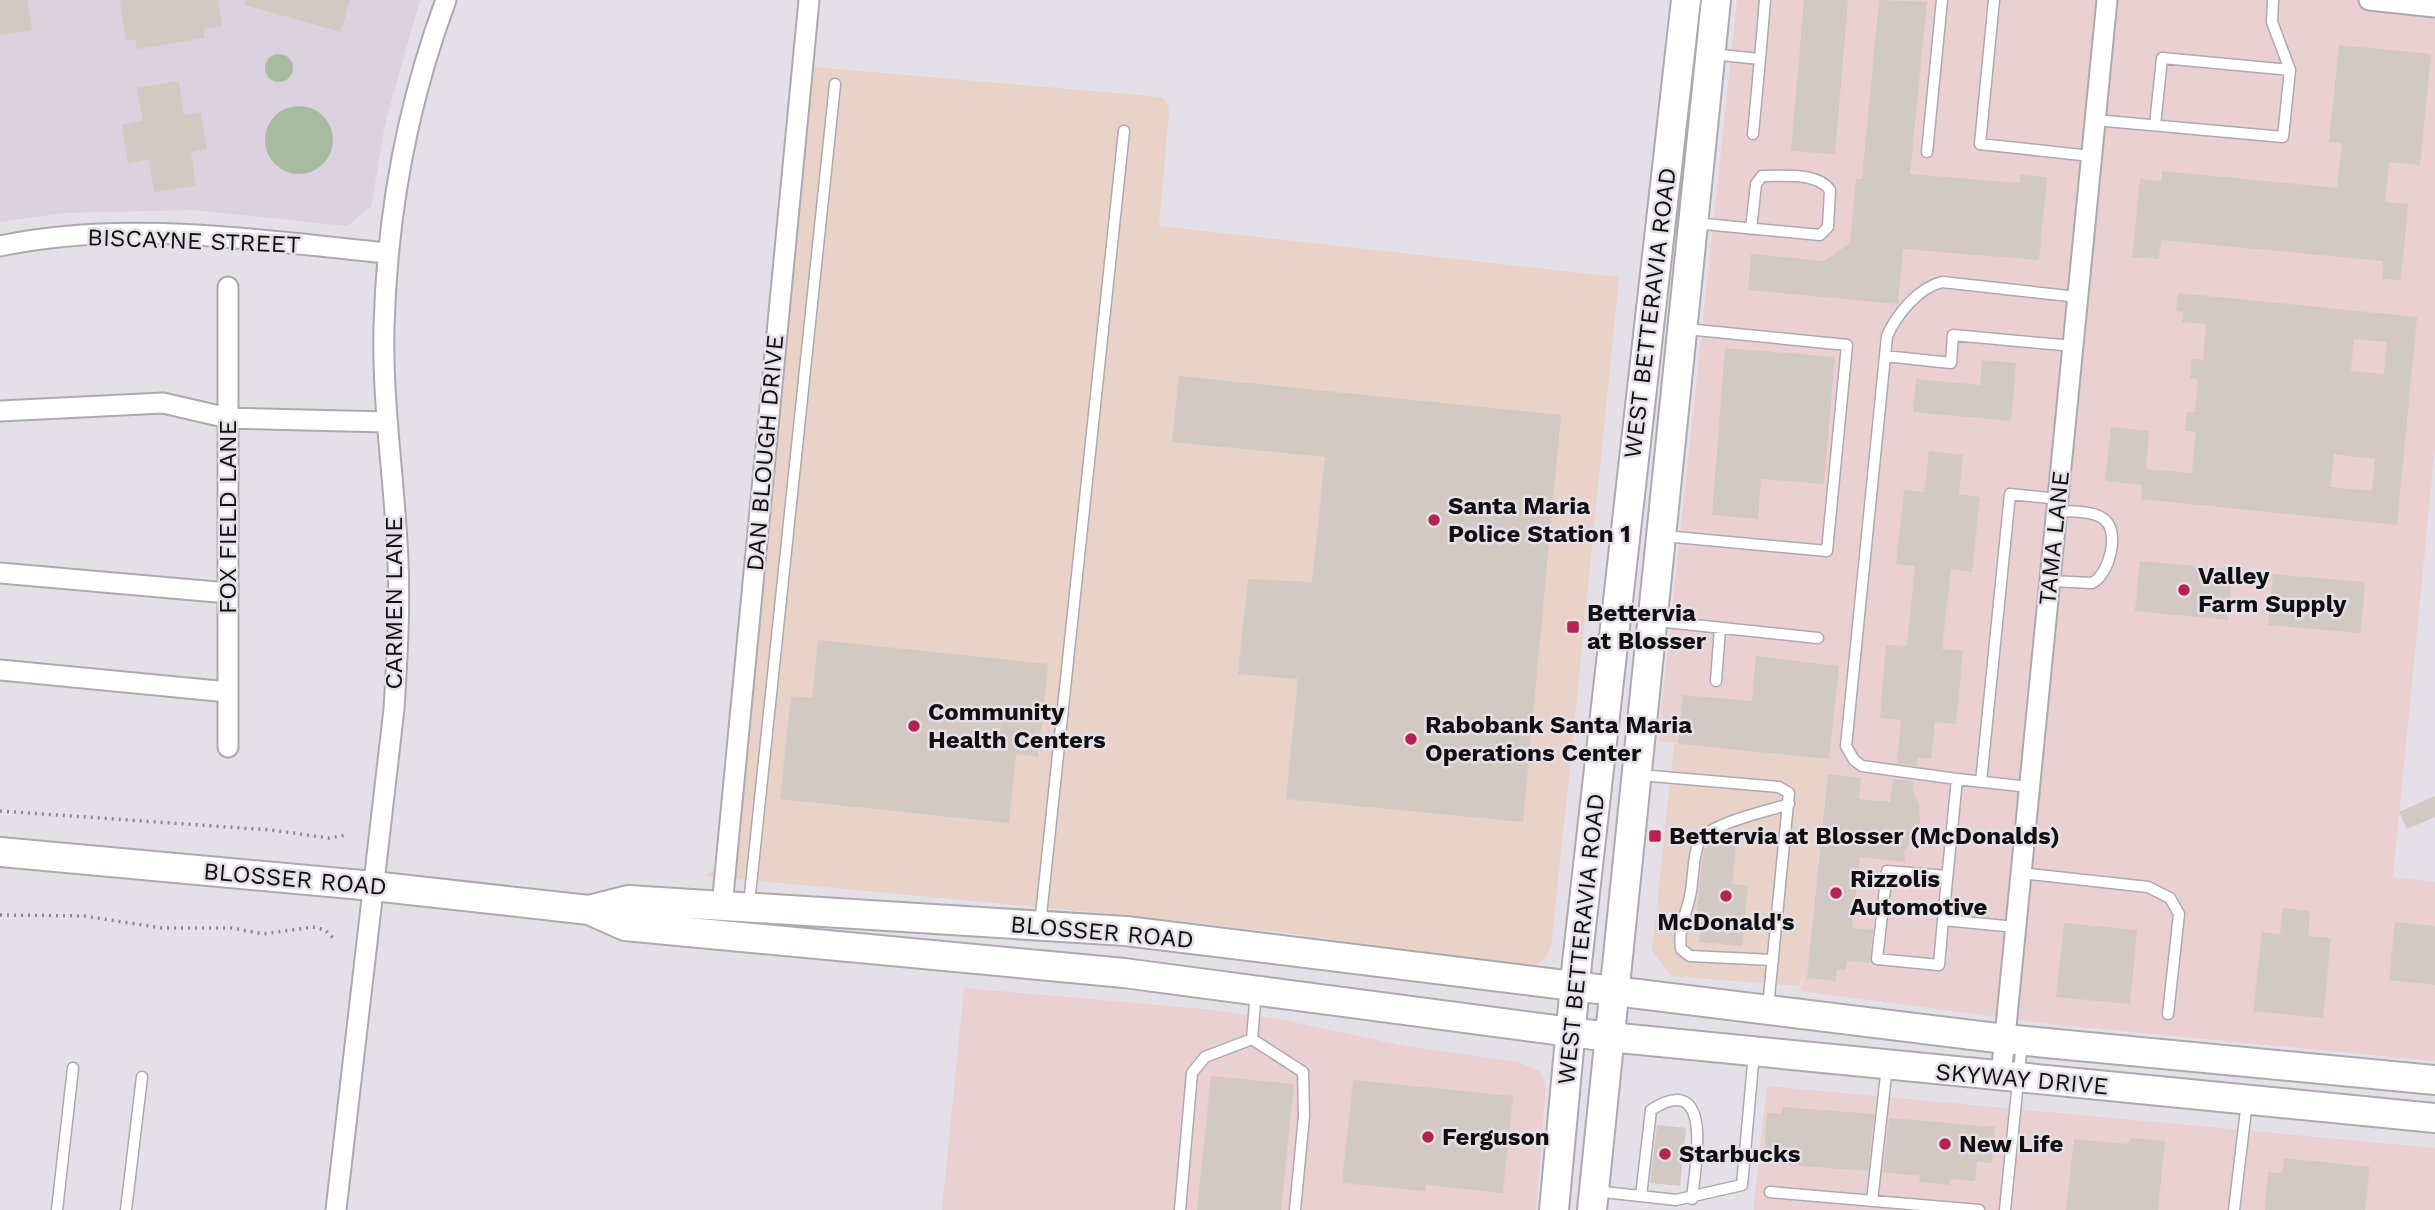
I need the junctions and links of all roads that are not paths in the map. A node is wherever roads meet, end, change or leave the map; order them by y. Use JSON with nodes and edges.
{"nodes":[{"id":1,"x":446,"y":0,"type":"edge"},
{"id":2,"x":809,"y":0,"type":"edge"},
{"id":3,"x":1686,"y":0,"type":"edge"},
{"id":4,"x":1716,"y":0,"type":"edge"},
{"id":5,"x":1765,"y":0,"type":"edge"},
{"id":6,"x":1942,"y":0,"type":"edge"},
{"id":7,"x":1994,"y":0,"type":"edge"},
{"id":8,"x":2107,"y":0,"type":"edge"},
{"id":9,"x":2273,"y":0,"type":"edge"},
{"id":10,"x":2369,"y":0,"type":"edge"},
{"id":11,"x":2435,"y":7,"type":"edge"},
{"id":12,"x":1711,"y":54,"type":"junction"},
{"id":13,"x":1760,"y":59,"type":"junction"},
{"id":14,"x":2290,"y":71,"type":"junction"},
{"id":15,"x":835,"y":84,"type":"dead end"},
{"id":16,"x":2095,"y":120,"type":"junction"},
{"id":17,"x":2155,"y":125,"type":"junction"},
{"id":18,"x":1124,"y":131,"type":"dead end"},
{"id":19,"x":1753,"y":134,"type":"dead end"},
{"id":20,"x":1927,"y":152,"type":"dead end"},
{"id":21,"x":2091,"y":156,"type":"junction"},
{"id":22,"x":1693,"y":223,"type":"junction"},
{"id":23,"x":1752,"y":229,"type":"junction"},
{"id":24,"x":0,"y":246,"type":"edge"},
{"id":25,"x":388,"y":253,"type":"junction"},
{"id":26,"x":228,"y":287,"type":"dead end"},
{"id":27,"x":2078,"y":297,"type":"junction"},
{"id":28,"x":1682,"y":329,"type":"junction"},
{"id":29,"x":2073,"y":346,"type":"junction"},
{"id":30,"x":1885,"y":356,"type":"junction"},
{"id":31,"x":0,"y":411,"type":"edge"},
{"id":32,"x":228,"y":418,"type":"junction"},
{"id":33,"x":387,"y":422,"type":"junction"},
{"id":34,"x":2057,"y":505,"type":"junction"},
{"id":35,"x":1661,"y":536,"type":"junction"},
{"id":36,"x":0,"y":573,"type":"edge"},
{"id":37,"x":2050,"y":582,"type":"junction"},
{"id":38,"x":228,"y":593,"type":"junction"},
{"id":39,"x":1652,"y":621,"type":"junction"},
{"id":40,"x":1720,"y":628,"type":"junction"},
{"id":41,"x":1818,"y":638,"type":"dead end"},
{"id":42,"x":0,"y":670,"type":"edge"},
{"id":43,"x":1716,"y":681,"type":"dead end"},
{"id":44,"x":228,"y":692,"type":"junction"},
{"id":45,"x":228,"y":747,"type":"dead end"},
{"id":46,"x":1636,"y":775,"type":"junction"},
{"id":47,"x":1957,"y":779,"type":"junction"},
{"id":48,"x":1981,"y":782,"type":"junction"},
{"id":49,"x":2029,"y":787,"type":"junction"},
{"id":50,"x":1789,"y":804,"type":"junction"},
{"id":51,"x":0,"y":852,"type":"edge"},
{"id":52,"x":2021,"y":873,"type":"junction"},
{"id":53,"x":1947,"y":876,"type":"junction"},
{"id":54,"x":373,"y":886,"type":"junction"},
{"id":55,"x":735,"y":907,"type":"junction"},
{"id":56,"x":589,"y":910,"type":"junction"},
{"id":57,"x":1942,"y":920,"type":"junction"},
{"id":58,"x":1040,"y":926,"type":"junction"},
{"id":59,"x":2016,"y":927,"type":"junction"},
{"id":60,"x":1773,"y":960,"type":"junction"},
{"id":61,"x":1574,"y":989,"type":"junction"},
{"id":62,"x":1256,"y":991,"type":"junction"},
{"id":63,"x":1613,"y":993,"type":"junction"},
{"id":64,"x":1768,"y":1011,"type":"junction"},
{"id":65,"x":2168,"y":1014,"type":"dead end"},
{"id":66,"x":1570,"y":1033,"type":"junction"},
{"id":67,"x":1609,"y":1037,"type":"junction"},
{"id":68,"x":1252,"y":1040,"type":"junction"},
{"id":69,"x":2014,"y":1040,"type":"junction"},
{"id":70,"x":1754,"y":1052,"type":"junction"},
{"id":71,"x":1887,"y":1065,"type":"junction"},
{"id":72,"x":73,"y":1068,"type":"dead end"},
{"id":73,"x":142,"y":1077,"type":"dead end"},
{"id":74,"x":2010,"y":1078,"type":"junction"},
{"id":75,"x":2435,"y":1080,"type":"edge"},
{"id":76,"x":2247,"y":1100,"type":"junction"},
{"id":77,"x":2435,"y":1118,"type":"edge"},
{"id":78,"x":1770,"y":1192,"type":"dead end"},
{"id":79,"x":1640,"y":1196,"type":"junction"},
{"id":80,"x":1692,"y":1199,"type":"junction"},
{"id":81,"x":1593,"y":1200,"type":"edge"},
{"id":82,"x":1872,"y":1201,"type":"junction"},
{"id":83,"x":57,"y":1210,"type":"edge"},
{"id":84,"x":126,"y":1210,"type":"edge"},
{"id":85,"x":336,"y":1210,"type":"edge"},
{"id":86,"x":1180,"y":1210,"type":"edge"},
{"id":87,"x":1295,"y":1210,"type":"edge"},
{"id":88,"x":1553,"y":1210,"type":"edge"},
{"id":89,"x":1979,"y":1210,"type":"edge"},
{"id":90,"x":2005,"y":1210,"type":"edge"},
{"id":91,"x":2234,"y":1210,"type":"edge"}],
"edges":[{"from":1,"to":25,"type":"street","name":"CARMEN LANE"},
{"from":2,"to":55,"type":"street","name":"DAN BLOUGH DRIVE"},
{"from":3,"to":61,"type":"main road","name":"WEST BETTERAVIA ROAD"},
{"from":4,"to":12,"type":"main road","name":"WEST BETTERAVIA ROAD"},
{"from":5,"to":13,"type":"lane"},
{"from":6,"to":20,"type":"lane"},
{"from":7,"to":21,"type":"lane"},
{"from":8,"to":16,"type":"street","name":"TAMA LANE"},
{"from":9,"to":14,"type":"lane"},
{"from":10,"to":11,"type":"street"},
{"from":12,"to":13,"type":"lane"},
{"from":12,"to":22,"type":"main road","name":"WEST BETTERAVIA ROAD"},
{"from":13,"to":19,"type":"lane"},
{"from":14,"to":17,"type":"lane"},
{"from":14,"to":17,"type":"lane"},
{"from":15,"to":55,"type":"lane"},
{"from":16,"to":17,"type":"lane"},
{"from":16,"to":21,"type":"street","name":"TAMA LANE"},
{"from":18,"to":58,"type":"lane"},
{"from":21,"to":27,"type":"street","name":"TAMA LANE"},
{"from":22,"to":23,"type":"lane"},
{"from":22,"to":28,"type":"main road","name":"WEST BETTERAVIA ROAD"},
{"from":23,"to":23,"type":"lane"},
{"from":24,"to":25,"type":"street","name":"BISCAYNE STREET"},
{"from":25,"to":33,"type":"street","name":"CARMEN LANE"},
{"from":26,"to":32,"type":"street","name":"FOX FIELD LANE"},
{"from":27,"to":29,"type":"street","name":"TAMA LANE"},
{"from":27,"to":30,"type":"lane"},
{"from":28,"to":35,"type":"main road","name":"WEST BETTERAVIA ROAD"},
{"from":28,"to":35,"type":"lane"},
{"from":29,"to":30,"type":"lane"},
{"from":29,"to":34,"type":"street","name":"TAMA LANE"},
{"from":30,"to":47,"type":"lane"},
{"from":31,"to":32,"type":"street"},
{"from":32,"to":33,"type":"street"},
{"from":32,"to":38,"type":"street","name":"FOX FIELD LANE"},
{"from":33,"to":54,"type":"street","name":"CARMEN LANE"},
{"from":34,"to":37,"type":"street","name":"TAMA LANE"},
{"from":34,"to":37,"type":"lane"},
{"from":34,"to":48,"type":"lane"},
{"from":35,"to":39,"type":"main road","name":"WEST BETTERAVIA ROAD"},
{"from":36,"to":38,"type":"street"},
{"from":37,"to":49,"type":"street","name":"TAMA LANE"},
{"from":38,"to":44,"type":"street","name":"FOX FIELD LANE"},
{"from":39,"to":40,"type":"lane"},
{"from":39,"to":46,"type":"main road","name":"WEST BETTERAVIA ROAD"},
{"from":40,"to":41,"type":"lane"},
{"from":40,"to":43,"type":"lane"},
{"from":42,"to":44,"type":"street"},
{"from":44,"to":45,"type":"street","name":"FOX FIELD LANE"},
{"from":46,"to":50,"type":"lane"},
{"from":46,"to":63,"type":"main road","name":"WEST BETTERAVIA ROAD"},
{"from":47,"to":48,"type":"lane"},
{"from":47,"to":53,"type":"lane"},
{"from":48,"to":49,"type":"lane"},
{"from":49,"to":52,"type":"street","name":"TAMA LANE"},
{"from":50,"to":60,"type":"lane"},
{"from":50,"to":60,"type":"lane"},
{"from":51,"to":54,"type":"main road","name":"BLOSSER ROAD"},
{"from":52,"to":59,"type":"street","name":"TAMA LANE"},
{"from":52,"to":65,"type":"lane"},
{"from":53,"to":57,"type":"lane"},
{"from":53,"to":57,"type":"lane"},
{"from":54,"to":56,"type":"main road","name":"BLOSSER ROAD"},
{"from":54,"to":85,"type":"street","name":"CARMEN LANE"},
{"from":55,"to":56,"type":"main road","name":"BLOSSER ROAD"},
{"from":55,"to":58,"type":"main road","name":"BLOSSER ROAD"},
{"from":56,"to":62,"type":"main road","name":"BLOSSER ROAD"},
{"from":57,"to":59,"type":"lane"},
{"from":58,"to":61,"type":"main road","name":"BLOSSER ROAD"},
{"from":59,"to":69,"type":"street","name":"TAMA LANE"},
{"from":60,"to":64,"type":"lane"},
{"from":61,"to":63,"type":"main road","name":"BLOSSER ROAD"},
{"from":61,"to":66,"type":"main road","name":"WEST BETTERAVIA ROAD"},
{"from":62,"to":66,"type":"main road","name":"BLOSSER ROAD"},
{"from":62,"to":68,"type":"lane"},
{"from":63,"to":64,"type":"main road","name":"SKYWAY DRIVE"},
{"from":63,"to":67,"type":"main road","name":"WEST BETTERAVIA ROAD"},
{"from":64,"to":69,"type":"main road","name":"SKYWAY DRIVE"},
{"from":66,"to":67,"type":"main road","name":"BLOSSER ROAD"},
{"from":66,"to":88,"type":"main road","name":"WEST BETTERAVIA ROAD"},
{"from":67,"to":70,"type":"main road","name":"SKYWAY DRIVE"},
{"from":67,"to":81,"type":"main road","name":"WEST BETTERAVIA ROAD"},
{"from":68,"to":86,"type":"lane"},
{"from":68,"to":87,"type":"lane"},
{"from":69,"to":74,"type":"street","name":"TAMA LANE"},
{"from":69,"to":75,"type":"main road","name":"SKYWAY DRIVE"},
{"from":70,"to":71,"type":"main road","name":"SKYWAY DRIVE"},
{"from":70,"to":80,"type":"lane"},
{"from":71,"to":74,"type":"main road","name":"SKYWAY DRIVE"},
{"from":71,"to":82,"type":"lane"},
{"from":72,"to":83,"type":"lane"},
{"from":73,"to":84,"type":"lane"},
{"from":74,"to":76,"type":"main road","name":"SKYWAY DRIVE"},
{"from":74,"to":90,"type":"lane"},
{"from":76,"to":77,"type":"main road","name":"SKYWAY DRIVE"},
{"from":76,"to":91,"type":"lane"},
{"from":78,"to":82,"type":"lane"},
{"from":79,"to":80,"type":"lane"},
{"from":79,"to":80,"type":"lane"},
{"from":79,"to":81,"type":"lane"},
{"from":82,"to":89,"type":"lane"}]}
